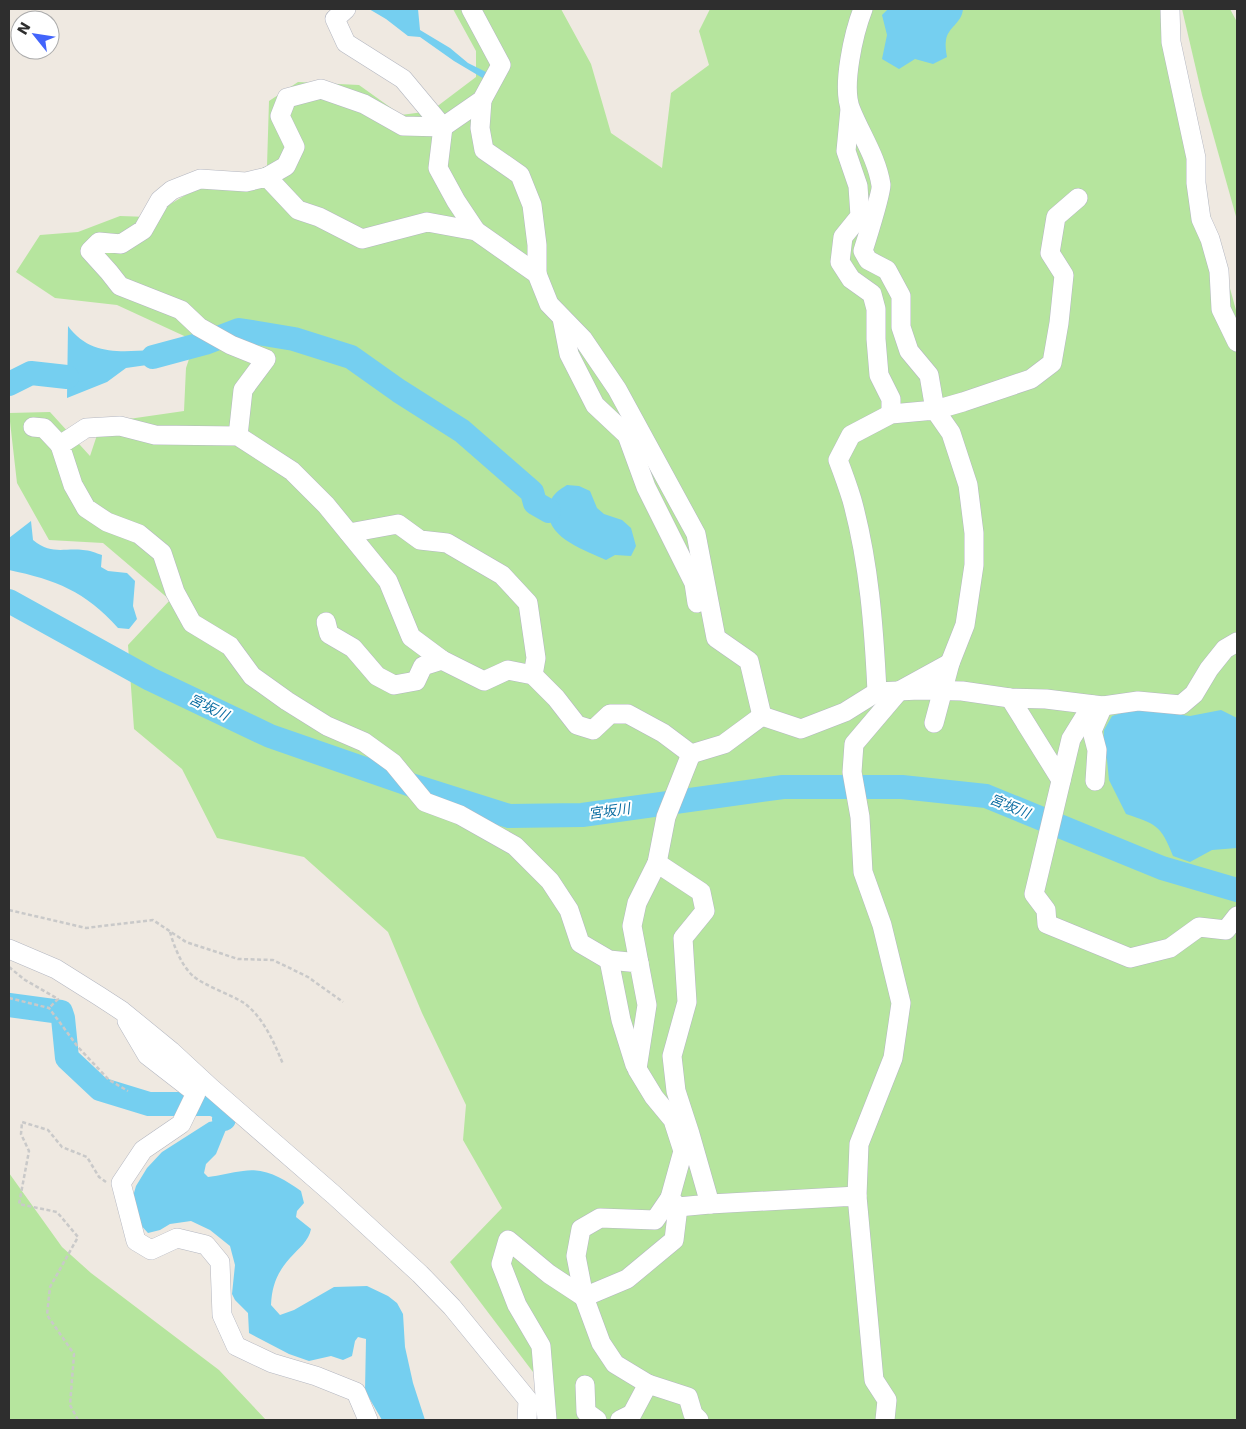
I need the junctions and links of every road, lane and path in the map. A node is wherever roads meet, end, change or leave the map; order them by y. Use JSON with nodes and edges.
{"nodes":[{"id":1,"x":346,"y":9,"type":"edge"},
{"id":2,"x":471,"y":9,"type":"edge"},
{"id":3,"x":863,"y":9,"type":"edge"},
{"id":4,"x":1170,"y":9,"type":"edge"},
{"id":5,"x":482,"y":100,"type":"junction"},
{"id":6,"x":850,"y":109,"type":"junction"},
{"id":7,"x":443,"y":127,"type":"junction"},
{"id":8,"x":266,"y":177,"type":"junction"},
{"id":9,"x":1078,"y":198,"type":"dead end"},
{"id":10,"x":476,"y":231,"type":"junction"},
{"id":11,"x":537,"y":274,"type":"junction"},
{"id":12,"x":562,"y":318,"type":"junction"},
{"id":13,"x":1237,"y":342,"type":"edge"},
{"id":14,"x":935,"y":410,"type":"junction"},
{"id":15,"x":891,"y":414,"type":"junction"},
{"id":16,"x":32,"y":427,"type":"dead end"},
{"id":17,"x":238,"y":436,"type":"junction"},
{"id":18,"x":60,"y":445,"type":"junction"},
{"id":19,"x":349,"y":533,"type":"junction"},
{"id":20,"x":326,"y":622,"type":"dead end"},
{"id":21,"x":716,"y":638,"type":"junction"},
{"id":22,"x":1237,"y":642,"type":"edge"},
{"id":23,"x":442,"y":660,"type":"junction"},
{"id":24,"x":950,"y":663,"type":"junction"},
{"id":25,"x":533,"y":675,"type":"junction"},
{"id":26,"x":899,"y":691,"type":"junction"},
{"id":27,"x":943,"y":691,"type":"junction"},
{"id":28,"x":877,"y":692,"type":"junction"},
{"id":29,"x":1010,"y":698,"type":"junction"},
{"id":30,"x":1098,"y":706,"type":"junction"},
{"id":31,"x":762,"y":716,"type":"junction"},
{"id":32,"x":934,"y":723,"type":"dead end"},
{"id":33,"x":691,"y":754,"type":"junction"},
{"id":34,"x":1061,"y":780,"type":"junction"},
{"id":35,"x":1095,"y":781,"type":"dead end"},
{"id":36,"x":657,"y":863,"type":"junction"},
{"id":37,"x":9,"y":910,"type":"edge"},
{"id":38,"x":1237,"y":916,"type":"edge"},
{"id":39,"x":170,"y":932,"type":"junction"},
{"id":40,"x":9,"y":949,"type":"edge"},
{"id":41,"x":609,"y":960,"type":"junction"},
{"id":42,"x":639,"y":964,"type":"junction"},
{"id":43,"x":9,"y":967,"type":"edge"},
{"id":44,"x":9,"y":998,"type":"edge"},
{"id":45,"x":343,"y":1002,"type":"dead end"},
{"id":46,"x":49,"y":1008,"type":"junction"},
{"id":47,"x":122,"y":1011,"type":"junction"},
{"id":48,"x":283,"y":1064,"type":"dead end"},
{"id":49,"x":637,"y":1069,"type":"junction"},
{"id":50,"x":128,"y":1091,"type":"dead end"},
{"id":51,"x":124,"y":1195,"type":"junction"},
{"id":52,"x":857,"y":1196,"type":"junction"},
{"id":53,"x":674,"y":1202,"type":"junction"},
{"id":54,"x":710,"y":1204,"type":"junction"},
{"id":55,"x":584,"y":1297,"type":"junction"},
{"id":56,"x":648,"y":1384,"type":"junction"},
{"id":57,"x":585,"y":1385,"type":"dead end"},
{"id":58,"x":78,"y":1420,"type":"edge"},
{"id":59,"x":368,"y":1420,"type":"edge"},
{"id":60,"x":527,"y":1420,"type":"edge"},
{"id":61,"x":547,"y":1420,"type":"edge"},
{"id":62,"x":597,"y":1420,"type":"edge"},
{"id":63,"x":620,"y":1420,"type":"edge"},
{"id":64,"x":698,"y":1420,"type":"edge"},
{"id":65,"x":885,"y":1420,"type":"edge"}],
"edges":[{"from":1,"to":7,"type":"street"},
{"from":2,"to":5,"type":"street"},
{"from":3,"to":6,"type":"street"},
{"from":4,"to":13,"type":"street"},
{"from":5,"to":7,"type":"street"},
{"from":5,"to":11,"type":"street"},
{"from":6,"to":14,"type":"street"},
{"from":6,"to":15,"type":"street"},
{"from":7,"to":8,"type":"street"},
{"from":7,"to":10,"type":"street"},
{"from":8,"to":10,"type":"street"},
{"from":8,"to":17,"type":"street"},
{"from":9,"to":14,"type":"street"},
{"from":10,"to":11,"type":"street"},
{"from":11,"to":12,"type":"street"},
{"from":12,"to":21,"type":"street"},
{"from":12,"to":21,"type":"street"},
{"from":14,"to":15,"type":"street"},
{"from":14,"to":24,"type":"street"},
{"from":15,"to":28,"type":"street"},
{"from":16,"to":18,"type":"street"},
{"from":17,"to":18,"type":"street"},
{"from":17,"to":19,"type":"street"},
{"from":18,"to":41,"type":"street"},
{"from":19,"to":23,"type":"street"},
{"from":19,"to":25,"type":"street"},
{"from":20,"to":23,"type":"street"},
{"from":21,"to":31,"type":"street"},
{"from":22,"to":30,"type":"street"},
{"from":23,"to":25,"type":"street"},
{"from":24,"to":26,"type":"street"},
{"from":24,"to":27,"type":"street"},
{"from":25,"to":33,"type":"street"},
{"from":26,"to":27,"type":"street"},
{"from":26,"to":28,"type":"street"},
{"from":26,"to":52,"type":"street"},
{"from":27,"to":29,"type":"street"},
{"from":27,"to":32,"type":"street"},
{"from":28,"to":31,"type":"street"},
{"from":29,"to":30,"type":"street"},
{"from":29,"to":34,"type":"street"},
{"from":30,"to":34,"type":"street"},
{"from":30,"to":35,"type":"street"},
{"from":31,"to":33,"type":"street"},
{"from":33,"to":36,"type":"street"},
{"from":34,"to":38,"type":"street"},
{"from":36,"to":42,"type":"street"},
{"from":36,"to":54,"type":"street"},
{"from":37,"to":39,"type":"path"},
{"from":39,"to":45,"type":"path"},
{"from":39,"to":48,"type":"path"},
{"from":40,"to":47,"type":"street"},
{"from":41,"to":42,"type":"street"},
{"from":41,"to":49,"type":"street"},
{"from":42,"to":49,"type":"street"},
{"from":43,"to":46,"type":"path"},
{"from":44,"to":46,"type":"path"},
{"from":46,"to":50,"type":"path"},
{"from":47,"to":51,"type":"street"},
{"from":47,"to":60,"type":"street"},
{"from":49,"to":53,"type":"street"},
{"from":51,"to":58,"type":"path"},
{"from":51,"to":59,"type":"street"},
{"from":52,"to":54,"type":"street"},
{"from":52,"to":65,"type":"street"},
{"from":53,"to":54,"type":"street"},
{"from":53,"to":55,"type":"street"},
{"from":53,"to":55,"type":"street"},
{"from":55,"to":56,"type":"street"},
{"from":55,"to":61,"type":"street"},
{"from":56,"to":63,"type":"street"},
{"from":56,"to":64,"type":"street"},
{"from":57,"to":62,"type":"street"}]}
